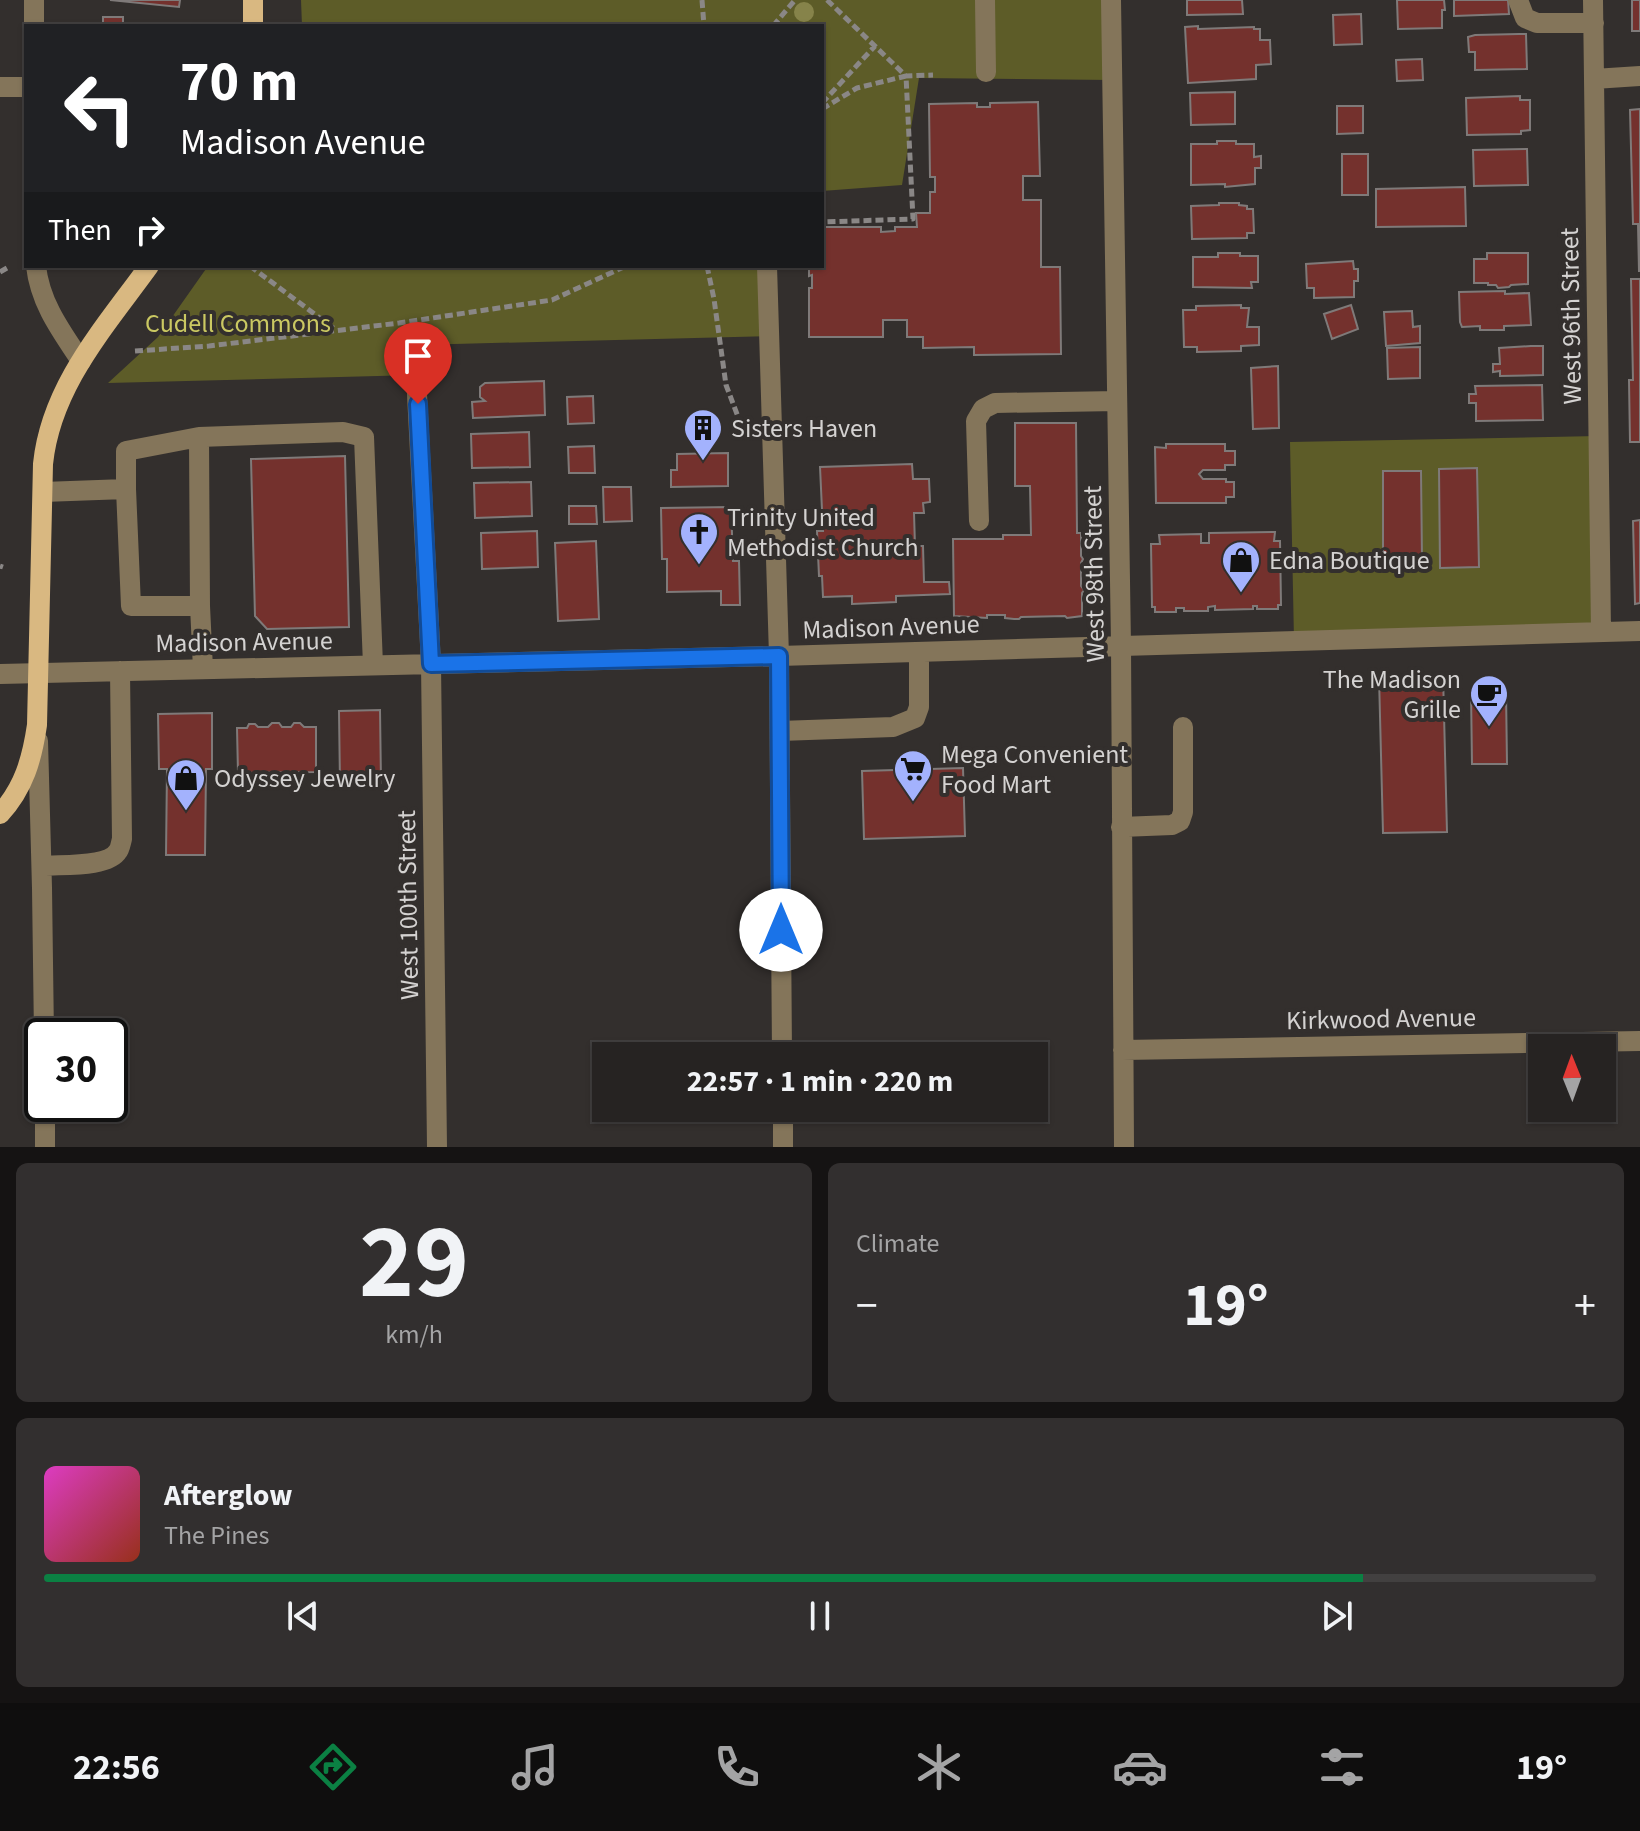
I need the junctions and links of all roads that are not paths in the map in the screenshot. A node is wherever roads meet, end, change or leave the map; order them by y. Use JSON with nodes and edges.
{"nodes":[{"id":1,"x":34,"y":0,"type":"edge"},
{"id":2,"x":253,"y":0,"type":"edge"},
{"id":3,"x":985,"y":0,"type":"edge"},
{"id":4,"x":1111,"y":0,"type":"edge"},
{"id":5,"x":1518,"y":0,"type":"edge"},
{"id":6,"x":1593,"y":0,"type":"edge"},
{"id":7,"x":1594,"y":23,"type":"junction"},
{"id":8,"x":34,"y":24,"type":"edge"},
{"id":9,"x":253,"y":24,"type":"edge"},
{"id":10,"x":986,"y":72,"type":"dead end"},
{"id":11,"x":1640,"y":76,"type":"edge"},
{"id":12,"x":1594,"y":79,"type":"junction"},
{"id":13,"x":0,"y":87,"type":"edge"},
{"id":14,"x":24,"y":87,"type":"edge"},
{"id":15,"x":36,"y":268,"type":"edge"},
{"id":16,"x":148,"y":268,"type":"edge"},
{"id":17,"x":767,"y":268,"type":"edge"},
{"id":18,"x":81,"y":361,"type":"junction"},
{"id":19,"x":416,"y":375,"type":"dead end"},
{"id":20,"x":1117,"y":401,"type":"junction"},
{"id":21,"x":199,"y":437,"type":"junction"},
{"id":22,"x":126,"y":489,"type":"junction"},
{"id":23,"x":43,"y":492,"type":"junction"},
{"id":24,"x":979,"y":521,"type":"dead end"},
{"id":25,"x":200,"y":606,"type":"junction"},
{"id":26,"x":1640,"y":631,"type":"edge"},
{"id":27,"x":1601,"y":632,"type":"junction"},
{"id":28,"x":1121,"y":645,"type":"junction"},
{"id":29,"x":919,"y":652,"type":"junction"},
{"id":30,"x":779,"y":656,"type":"junction"},
{"id":31,"x":431,"y":664,"type":"junction"},
{"id":32,"x":373,"y":665,"type":"junction"},
{"id":33,"x":203,"y":669,"type":"junction"},
{"id":34,"x":120,"y":671,"type":"junction"},
{"id":35,"x":37,"y":673,"type":"junction"},
{"id":36,"x":0,"y":674,"type":"edge"},
{"id":37,"x":37,"y":725,"type":"junction"},
{"id":38,"x":1183,"y":727,"type":"dead end"},
{"id":39,"x":780,"y":731,"type":"junction"},
{"id":40,"x":0,"y":814,"type":"edge"},
{"id":41,"x":1121,"y":827,"type":"junction"},
{"id":42,"x":42,"y":866,"type":"junction"},
{"id":43,"x":44,"y":1018,"type":"edge"},
{"id":44,"x":1640,"y":1041,"type":"edge"},
{"id":45,"x":782,"y":1042,"type":"edge"},
{"id":46,"x":1123,"y":1050,"type":"junction"},
{"id":47,"x":45,"y":1122,"type":"edge"},
{"id":48,"x":783,"y":1122,"type":"edge"},
{"id":49,"x":45,"y":1147,"type":"edge"},
{"id":50,"x":437,"y":1147,"type":"edge"},
{"id":51,"x":783,"y":1147,"type":"edge"},
{"id":52,"x":1124,"y":1147,"type":"edge"}],
"edges":[{"from":1,"to":8,"type":"street"},
{"from":2,"to":9,"type":"main road"},
{"from":3,"to":10,"type":"street"},
{"from":4,"to":20,"type":"street","name":"West 98th Street"},
{"from":5,"to":7,"type":"street"},
{"from":6,"to":7,"type":"street","name":"West 96th Street"},
{"from":7,"to":12,"type":"street","name":"West 96th Street"},
{"from":11,"to":12,"type":"street"},
{"from":12,"to":27,"type":"street","name":"West 96th Street"},
{"from":13,"to":14,"type":"street"},
{"from":15,"to":18,"type":"street"},
{"from":16,"to":18,"type":"main road"},
{"from":17,"to":30,"type":"street"},
{"from":18,"to":23,"type":"main road"},
{"from":19,"to":31,"type":"street","name":"West 100th Street"},
{"from":20,"to":24,"type":"street"},
{"from":20,"to":28,"type":"street","name":"West 98th Street"},
{"from":21,"to":22,"type":"street"},
{"from":21,"to":25,"type":"street"},
{"from":21,"to":32,"type":"street"},
{"from":22,"to":23,"type":"street"},
{"from":22,"to":25,"type":"street"},
{"from":23,"to":35,"type":"main road"},
{"from":25,"to":33,"type":"street"},
{"from":26,"to":27,"type":"street","name":"Madison Avenue"},
{"from":27,"to":28,"type":"street","name":"Madison Avenue"},
{"from":28,"to":29,"type":"street","name":"Madison Avenue"},
{"from":28,"to":41,"type":"street","name":"West 98th Street"},
{"from":29,"to":30,"type":"street","name":"Madison Avenue"},
{"from":29,"to":39,"type":"street"},
{"from":30,"to":31,"type":"street","name":"Madison Avenue"},
{"from":30,"to":39,"type":"street"},
{"from":31,"to":32,"type":"street","name":"Madison Avenue"},
{"from":31,"to":50,"type":"street","name":"West 100th Street"},
{"from":32,"to":33,"type":"street","name":"Madison Avenue"},
{"from":33,"to":34,"type":"street","name":"Madison Avenue"},
{"from":34,"to":35,"type":"street","name":"Madison Avenue"},
{"from":34,"to":42,"type":"street"},
{"from":35,"to":36,"type":"street","name":"Madison Avenue"},
{"from":35,"to":37,"type":"main road"},
{"from":37,"to":40,"type":"main road"},
{"from":37,"to":42,"type":"street"},
{"from":38,"to":41,"type":"street"},
{"from":39,"to":45,"type":"street"},
{"from":41,"to":46,"type":"street","name":"West 98th Street"},
{"from":42,"to":43,"type":"street"},
{"from":44,"to":46,"type":"street","name":"Kirkwood Avenue"},
{"from":46,"to":52,"type":"street","name":"West 98th Street"},
{"from":47,"to":49,"type":"street"},
{"from":48,"to":51,"type":"street"}]}
